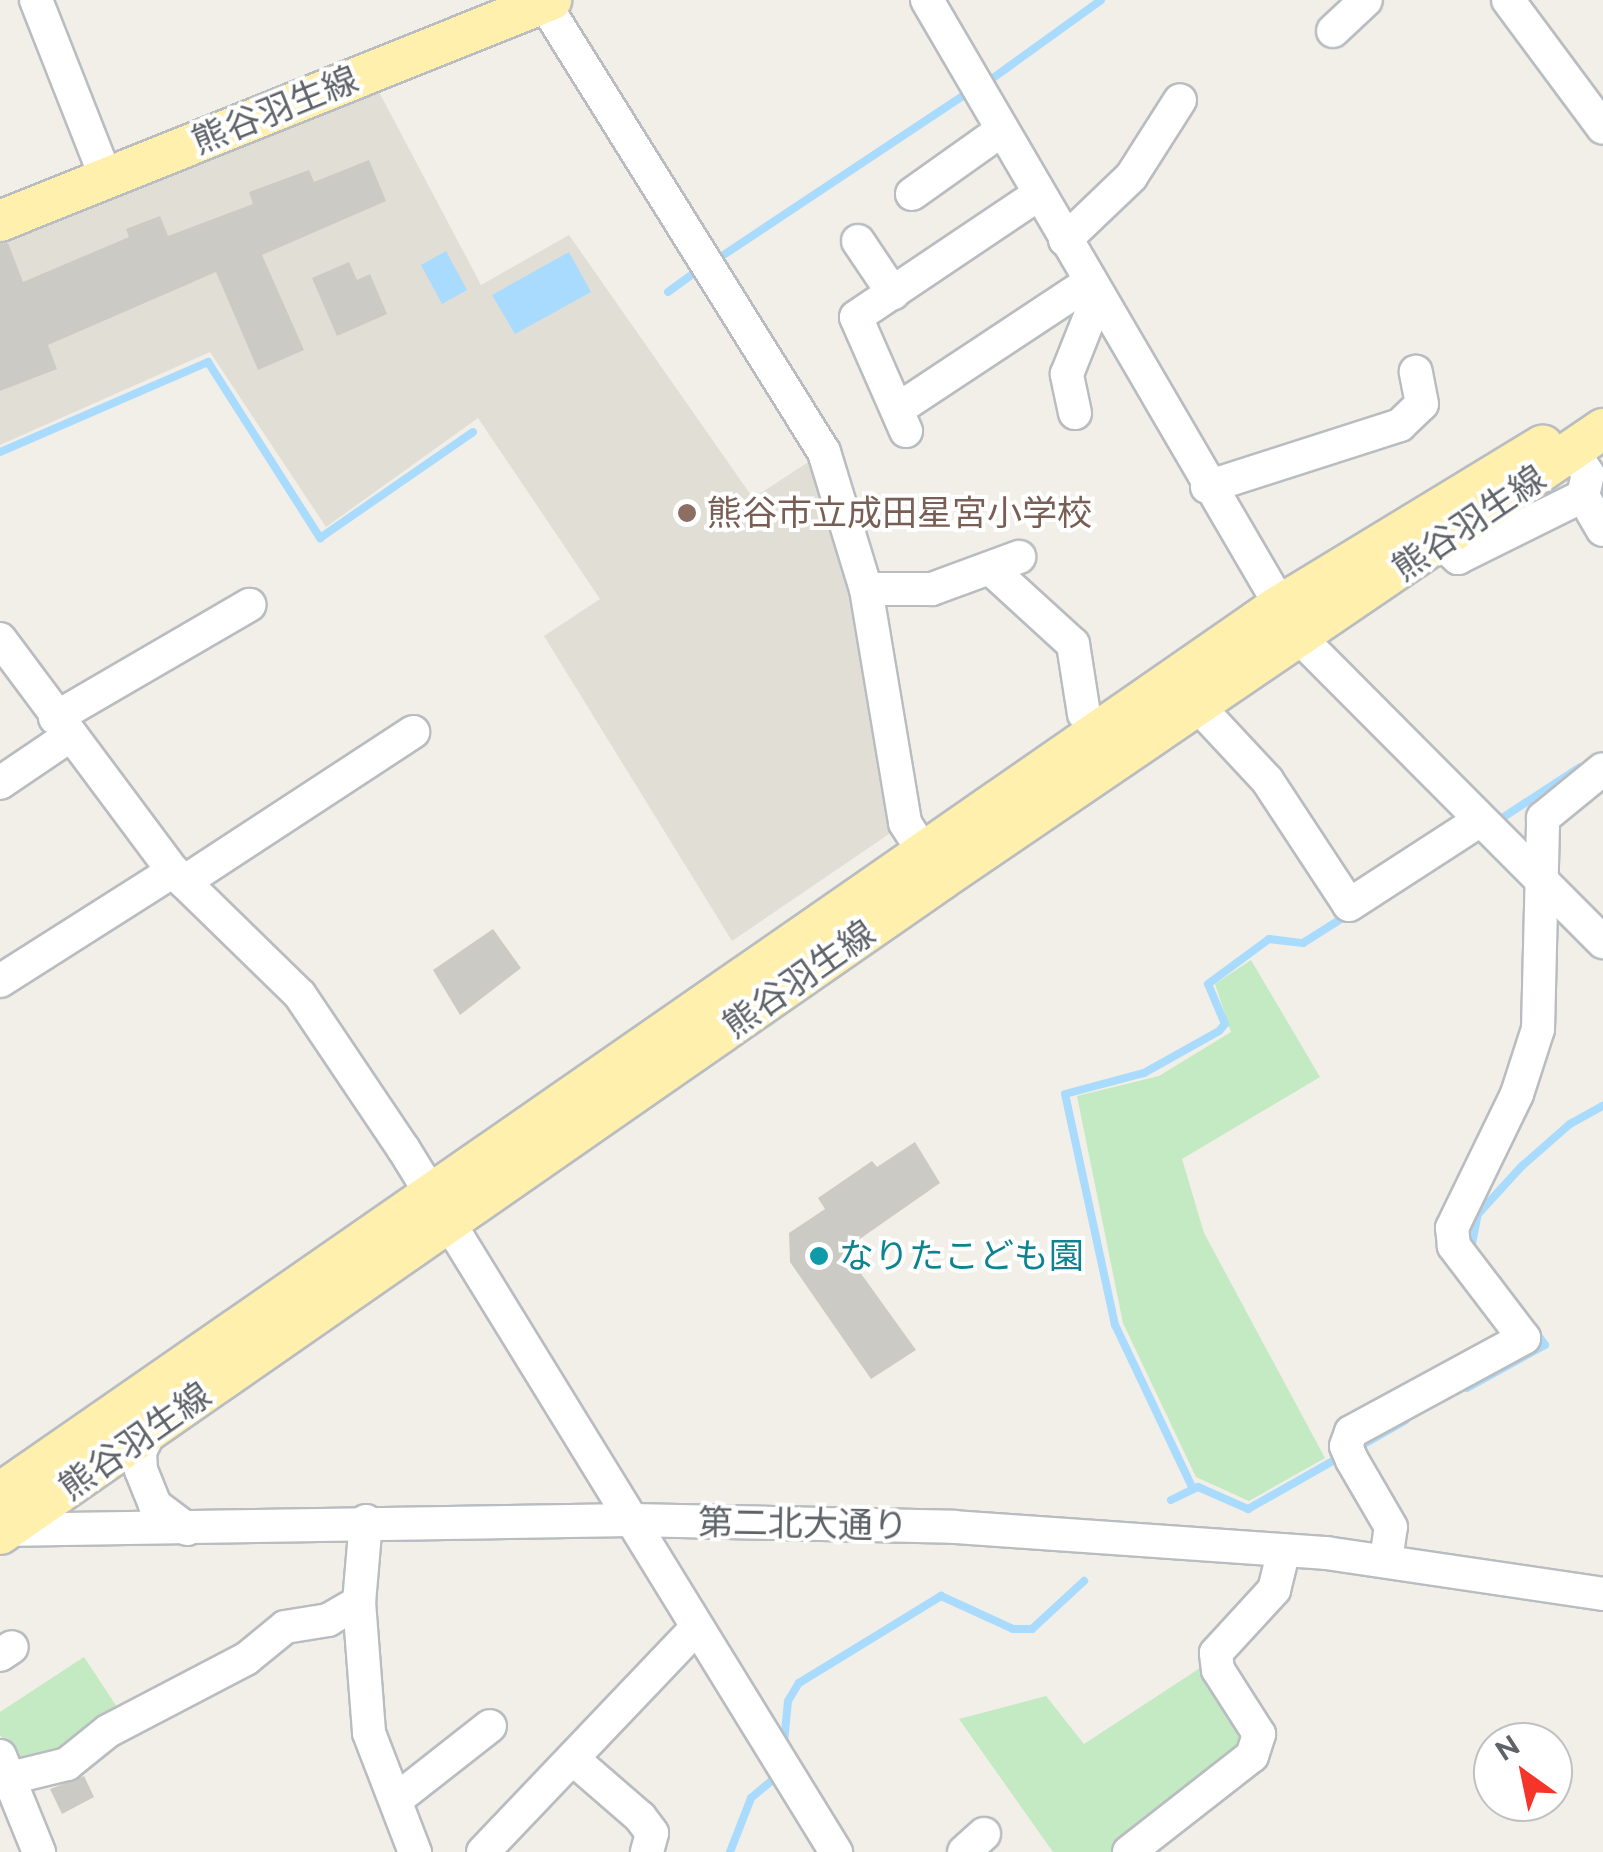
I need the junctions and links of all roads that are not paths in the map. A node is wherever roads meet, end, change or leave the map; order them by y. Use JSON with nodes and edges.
{"nodes":[{"id":1,"x":36,"y":0,"type":"edge"},
{"id":2,"x":928,"y":0,"type":"edge"},
{"id":3,"x":1366,"y":0,"type":"edge"},
{"id":4,"x":1508,"y":0,"type":"edge"},
{"id":5,"x":548,"y":1,"type":"edge"},
{"id":6,"x":1333,"y":31,"type":"dead end"},
{"id":7,"x":1180,"y":100,"type":"dead end"},
{"id":8,"x":1603,"y":128,"type":"edge"},
{"id":9,"x":1002,"y":130,"type":"junction"},
{"id":10,"x":106,"y":178,"type":"junction"},
{"id":11,"x":912,"y":194,"type":"dead end"},
{"id":12,"x":1039,"y":194,"type":"junction"},
{"id":13,"x":0,"y":221,"type":"edge"},
{"id":14,"x":1065,"y":240,"type":"junction"},
{"id":15,"x":858,"y":242,"type":"dead end"},
{"id":16,"x":1094,"y":289,"type":"junction"},
{"id":17,"x":893,"y":293,"type":"junction"},
{"id":18,"x":1416,"y":372,"type":"dead end"},
{"id":19,"x":1603,"y":409,"type":"edge"},
{"id":20,"x":1075,"y":413,"type":"dead end"},
{"id":21,"x":1588,"y":440,"type":"edge"},
{"id":22,"x":1207,"y":487,"type":"junction"},
{"id":23,"x":1583,"y":496,"type":"junction"},
{"id":24,"x":1603,"y":530,"type":"edge"},
{"id":25,"x":1441,"y":543,"type":"junction"},
{"id":26,"x":866,"y":590,"type":"junction"},
{"id":27,"x":249,"y":605,"type":"dead end"},
{"id":28,"x":1288,"y":622,"type":"junction"},
{"id":29,"x":0,"y":639,"type":"edge"},
{"id":30,"x":1198,"y":706,"type":"junction"},
{"id":31,"x":1084,"y":714,"type":"dead end"},
{"id":32,"x":62,"y":728,"type":"junction"},
{"id":33,"x":413,"y":732,"type":"dead end"},
{"id":34,"x":1603,"y":768,"type":"edge"},
{"id":35,"x":0,"y":782,"type":"edge"},
{"id":36,"x":1479,"y":821,"type":"junction"},
{"id":37,"x":931,"y":865,"type":"junction"},
{"id":38,"x":178,"y":877,"type":"junction"},
{"id":39,"x":1542,"y":884,"type":"junction"},
{"id":40,"x":1603,"y":942,"type":"edge"},
{"id":41,"x":0,"y":981,"type":"edge"},
{"id":42,"x":439,"y":1210,"type":"junction"},
{"id":43,"x":151,"y":1430,"type":"junction"},
{"id":44,"x":366,"y":1520,"type":"junction"},
{"id":45,"x":631,"y":1520,"type":"junction"},
{"id":46,"x":2,"y":1522,"type":"edge"},
{"id":47,"x":187,"y":1529,"type":"junction"},
{"id":48,"x":1284,"y":1550,"type":"junction"},
{"id":49,"x":1386,"y":1561,"type":"junction"},
{"id":50,"x":1603,"y":1594,"type":"edge"},
{"id":51,"x":359,"y":1602,"type":"junction"},
{"id":52,"x":696,"y":1628,"type":"junction"},
{"id":53,"x":490,"y":1726,"type":"dead end"},
{"id":54,"x":573,"y":1759,"type":"junction"},
{"id":55,"x":5,"y":1767,"type":"edge"},
{"id":56,"x":397,"y":1799,"type":"junction"},
{"id":57,"x":821,"y":1846,"type":"edge"},
{"id":58,"x":39,"y":1852,"type":"edge"},
{"id":59,"x":415,"y":1852,"type":"edge"},
{"id":60,"x":483,"y":1852,"type":"edge"},
{"id":61,"x":647,"y":1852,"type":"edge"},
{"id":62,"x":1129,"y":1852,"type":"edge"}],
"edges":[{"from":1,"to":10,"type":"street"},
{"from":2,"to":9,"type":"street"},
{"from":3,"to":6,"type":"street"},
{"from":4,"to":8,"type":"street"},
{"from":5,"to":10,"type":"main road","name":"熊谷羽生線"},
{"from":5,"to":26,"type":"street"},
{"from":7,"to":14,"type":"street"},
{"from":9,"to":11,"type":"street"},
{"from":9,"to":12,"type":"street"},
{"from":10,"to":13,"type":"main road","name":"熊谷羽生線"},
{"from":12,"to":14,"type":"street"},
{"from":12,"to":17,"type":"street"},
{"from":14,"to":16,"type":"street"},
{"from":15,"to":17,"type":"street"},
{"from":16,"to":17,"type":"street"},
{"from":16,"to":20,"type":"street"},
{"from":16,"to":22,"type":"street"},
{"from":18,"to":22,"type":"street"},
{"from":19,"to":28,"type":"main road","name":"熊谷羽生線"},
{"from":21,"to":23,"type":"street"},
{"from":21,"to":25,"type":"main road","name":"熊谷羽生線"},
{"from":22,"to":28,"type":"street"},
{"from":23,"to":24,"type":"street"},
{"from":23,"to":25,"type":"street"},
{"from":25,"to":28,"type":"main road","name":"熊谷羽生線"},
{"from":26,"to":31,"type":"street"},
{"from":26,"to":37,"type":"street"},
{"from":27,"to":32,"type":"street"},
{"from":28,"to":30,"type":"main road","name":"熊谷羽生線"},
{"from":28,"to":36,"type":"street"},
{"from":28,"to":37,"type":"main road","name":"熊谷羽生線"},
{"from":29,"to":32,"type":"street"},
{"from":30,"to":36,"type":"street"},
{"from":30,"to":37,"type":"main road","name":"熊谷羽生線"},
{"from":32,"to":35,"type":"street"},
{"from":32,"to":38,"type":"street"},
{"from":33,"to":38,"type":"street"},
{"from":34,"to":39,"type":"street"},
{"from":36,"to":39,"type":"street"},
{"from":37,"to":42,"type":"main road","name":"熊谷羽生線"},
{"from":38,"to":41,"type":"street"},
{"from":38,"to":42,"type":"street"},
{"from":39,"to":40,"type":"street"},
{"from":39,"to":49,"type":"street"},
{"from":42,"to":43,"type":"main road","name":"熊谷羽生線"},
{"from":42,"to":45,"type":"street"},
{"from":42,"to":46,"type":"main road","name":"熊谷羽生線"},
{"from":43,"to":46,"type":"main road","name":"熊谷羽生線"},
{"from":43,"to":47,"type":"street"},
{"from":44,"to":45,"type":"street","name":"第二北大通り"},
{"from":44,"to":47,"type":"street","name":"第二北大通り"},
{"from":44,"to":51,"type":"street"},
{"from":45,"to":48,"type":"street","name":"第二北大通り"},
{"from":45,"to":52,"type":"street"},
{"from":46,"to":47,"type":"street","name":"第二北大通り"},
{"from":48,"to":49,"type":"street","name":"第二北大通り"},
{"from":48,"to":62,"type":"street"},
{"from":49,"to":50,"type":"street","name":"第二北大通り"},
{"from":51,"to":55,"type":"street"},
{"from":51,"to":56,"type":"street"},
{"from":52,"to":54,"type":"street"},
{"from":52,"to":57,"type":"street"},
{"from":53,"to":56,"type":"street"},
{"from":54,"to":60,"type":"street"},
{"from":54,"to":61,"type":"street"},
{"from":55,"to":58,"type":"street"},
{"from":56,"to":59,"type":"street"}]}
